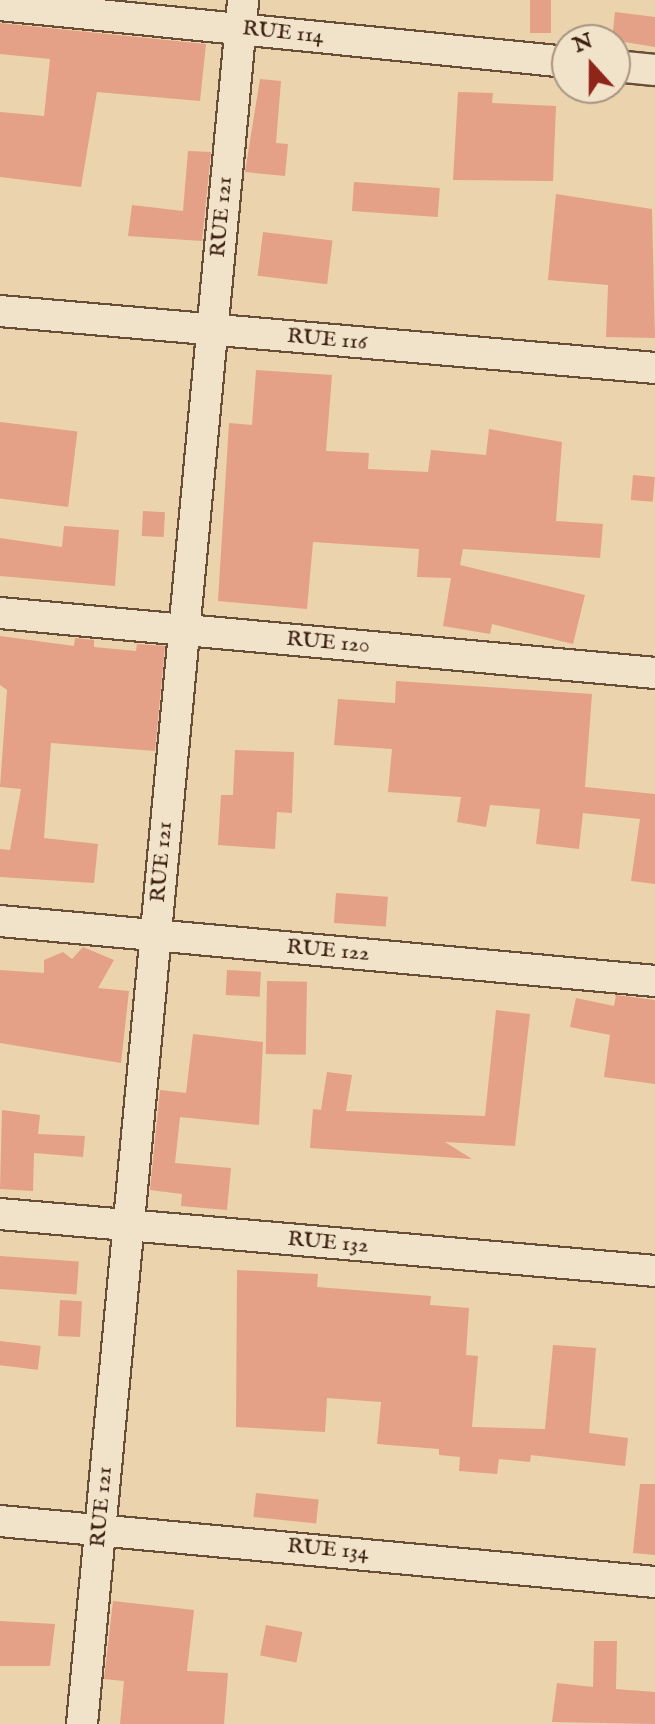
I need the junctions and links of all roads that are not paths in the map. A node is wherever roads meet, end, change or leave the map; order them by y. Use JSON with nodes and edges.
{"nodes":[{"id":1,"x":0,"y":5,"type":"edge"},
{"id":2,"x":241,"y":14,"type":"edge"},
{"id":3,"x":551,"y":60,"type":"edge"},
{"id":4,"x":631,"y":68,"type":"edge"},
{"id":5,"x":655,"y":70,"type":"edge"},
{"id":6,"x":0,"y":311,"type":"edge"},
{"id":7,"x":212,"y":330,"type":"junction"},
{"id":8,"x":655,"y":368,"type":"edge"},
{"id":9,"x":0,"y":613,"type":"edge"},
{"id":10,"x":184,"y":630,"type":"junction"},
{"id":11,"x":655,"y":673,"type":"edge"},
{"id":12,"x":0,"y":921,"type":"edge"},
{"id":13,"x":155,"y":934,"type":"junction"},
{"id":14,"x":655,"y":981,"type":"edge"},
{"id":15,"x":0,"y":1214,"type":"edge"},
{"id":16,"x":128,"y":1225,"type":"junction"},
{"id":17,"x":655,"y":1271,"type":"edge"},
{"id":18,"x":0,"y":1521,"type":"edge"},
{"id":19,"x":100,"y":1528,"type":"junction"},
{"id":20,"x":655,"y":1582,"type":"edge"},
{"id":21,"x":82,"y":1724,"type":"edge"}],
"edges":[{"from":1,"to":2,"type":"street","name":"RUE 114"},
{"from":2,"to":3,"type":"street","name":"RUE 114"},
{"from":2,"to":7,"type":"street","name":"RUE 121"},
{"from":4,"to":5,"type":"street"},
{"from":6,"to":7,"type":"street","name":"RUE 116"},
{"from":7,"to":8,"type":"street","name":"RUE 116"},
{"from":7,"to":10,"type":"street","name":"RUE 121"},
{"from":9,"to":10,"type":"street","name":"RUE 120"},
{"from":10,"to":11,"type":"street","name":"RUE 120"},
{"from":10,"to":13,"type":"street","name":"RUE 121"},
{"from":12,"to":13,"type":"street","name":"RUE 122"},
{"from":13,"to":14,"type":"street","name":"RUE 122"},
{"from":13,"to":16,"type":"street","name":"RUE 121"},
{"from":15,"to":16,"type":"street","name":"RUE 132"},
{"from":16,"to":17,"type":"street","name":"RUE 132"},
{"from":16,"to":19,"type":"street","name":"RUE 121"},
{"from":18,"to":19,"type":"street","name":"RUE 134"},
{"from":19,"to":20,"type":"street","name":"RUE 134"},
{"from":19,"to":21,"type":"street","name":"RUE 121"}]}
